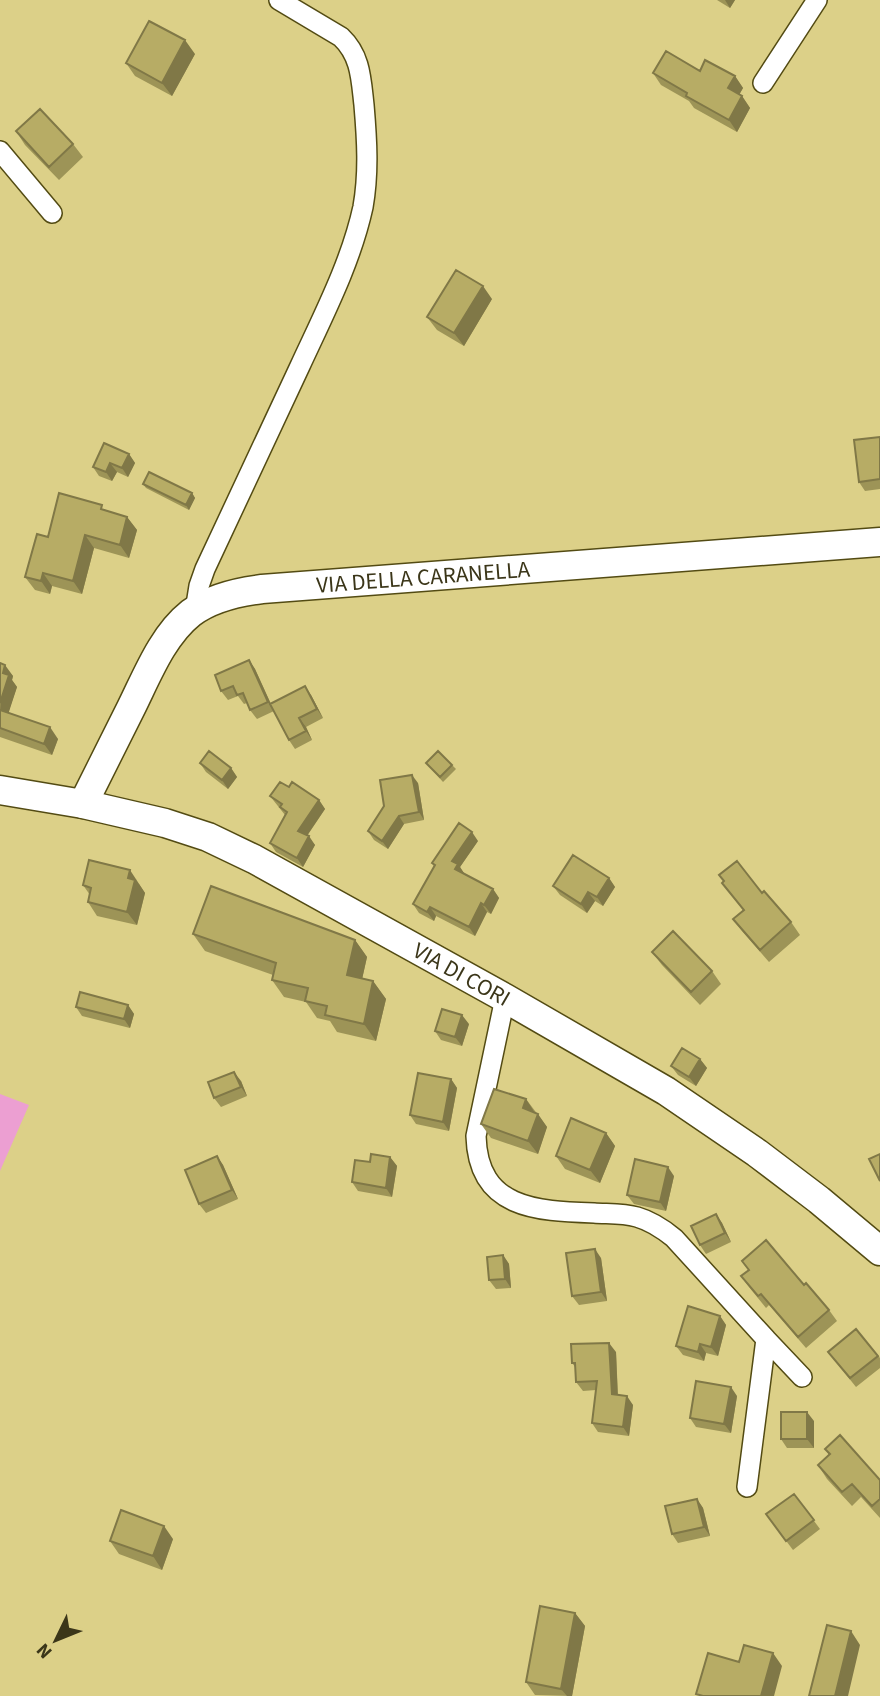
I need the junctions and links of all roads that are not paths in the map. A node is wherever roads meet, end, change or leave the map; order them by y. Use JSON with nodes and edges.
{"nodes":[{"id":1,"x":279,"y":0,"type":"edge"},
{"id":2,"x":817,"y":0,"type":"edge"},
{"id":3,"x":763,"y":83,"type":"dead end"},
{"id":4,"x":0,"y":151,"type":"edge"},
{"id":5,"x":52,"y":213,"type":"dead end"},
{"id":6,"x":880,"y":542,"type":"edge"},
{"id":7,"x":195,"y":611,"type":"junction"},
{"id":8,"x":0,"y":790,"type":"edge"},
{"id":9,"x":83,"y":804,"type":"junction"},
{"id":10,"x":505,"y":999,"type":"junction"},
{"id":11,"x":880,"y":1251,"type":"edge"},
{"id":12,"x":766,"y":1339,"type":"junction"},
{"id":13,"x":802,"y":1377,"type":"dead end"},
{"id":14,"x":747,"y":1487,"type":"dead end"}],
"edges":[{"from":1,"to":7,"type":"street"},
{"from":2,"to":3,"type":"street"},
{"from":4,"to":5,"type":"street"},
{"from":6,"to":7,"type":"main road","name":"VIA DELLA CARANELLA"},
{"from":7,"to":9,"type":"main road","name":"VIA DELLA CARANELLA"},
{"from":8,"to":9,"type":"main road","name":"VIA DI CORI"},
{"from":9,"to":10,"type":"main road","name":"VIA DI CORI"},
{"from":10,"to":11,"type":"main road","name":"VIA DI CORI"},
{"from":10,"to":12,"type":"street"},
{"from":12,"to":13,"type":"street"},
{"from":12,"to":14,"type":"street"}]}
